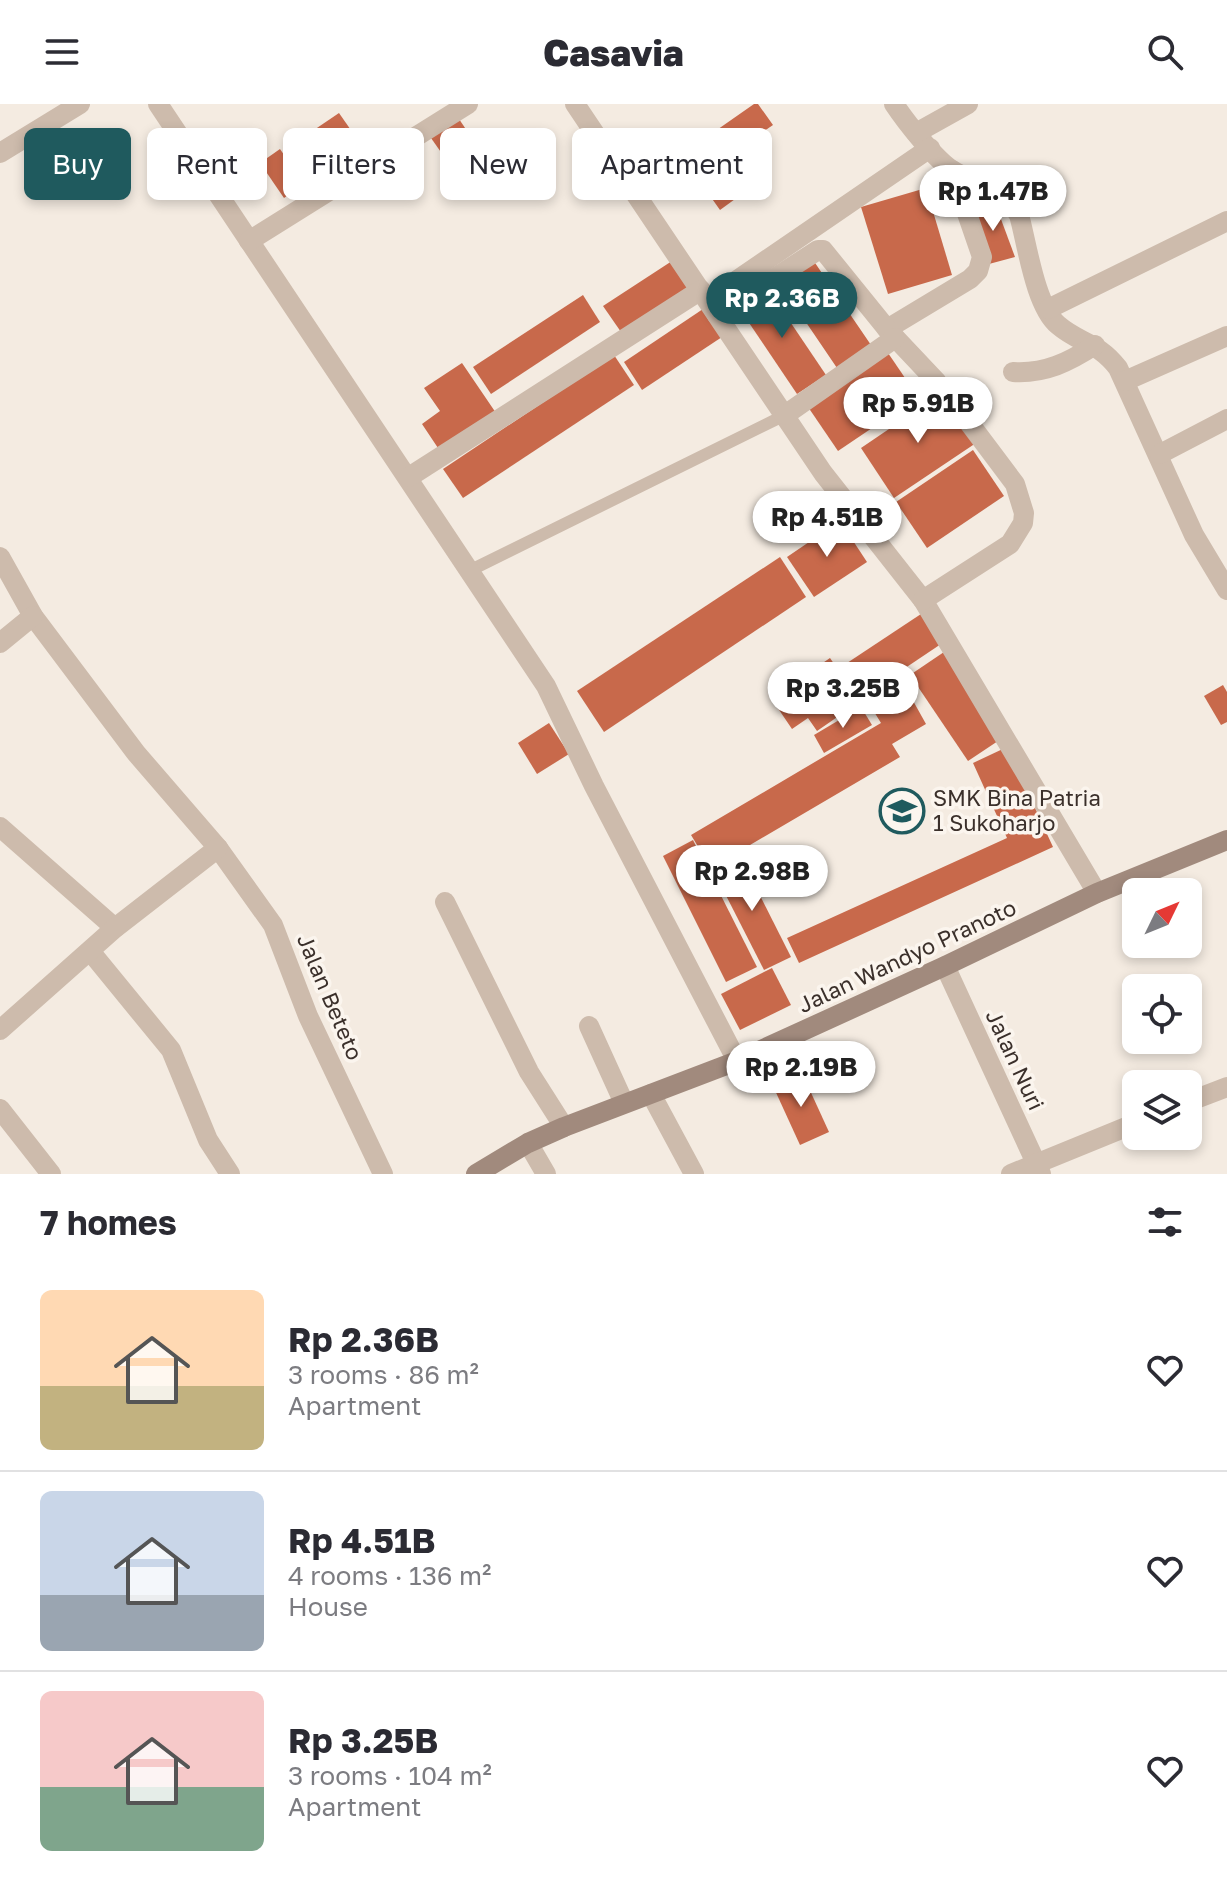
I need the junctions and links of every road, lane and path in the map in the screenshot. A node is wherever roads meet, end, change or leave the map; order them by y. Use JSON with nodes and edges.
{"nodes":[{"id":1,"x":80,"y":104,"type":"edge"},
{"id":2,"x":158,"y":104,"type":"edge"},
{"id":3,"x":468,"y":104,"type":"edge"},
{"id":4,"x":575,"y":104,"type":"edge"},
{"id":5,"x":894,"y":104,"type":"edge"},
{"id":6,"x":968,"y":104,"type":"edge"},
{"id":7,"x":923,"y":140,"type":"junction"},
{"id":8,"x":0,"y":153,"type":"edge"},
{"id":9,"x":952,"y":170,"type":"junction"},
{"id":10,"x":1227,"y":221,"type":"edge"},
{"id":11,"x":249,"y":241,"type":"junction"},
{"id":12,"x":709,"y":302,"type":"junction"},
{"id":13,"x":1048,"y":309,"type":"junction"},
{"id":14,"x":891,"y":334,"type":"junction"},
{"id":15,"x":1227,"y":336,"type":"edge"},
{"id":16,"x":1095,"y":345,"type":"junction"},
{"id":17,"x":1013,"y":372,"type":"dead end"},
{"id":18,"x":1125,"y":381,"type":"junction"},
{"id":19,"x":937,"y":382,"type":"dead end"},
{"id":20,"x":785,"y":415,"type":"junction"},
{"id":21,"x":964,"y":416,"type":"dead end"},
{"id":22,"x":1227,"y":419,"type":"edge"},
{"id":23,"x":1160,"y":454,"type":"junction"},
{"id":24,"x":409,"y":477,"type":"junction"},
{"id":25,"x":0,"y":557,"type":"edge"},
{"id":26,"x":471,"y":570,"type":"junction"},
{"id":27,"x":1226,"y":586,"type":"edge"},
{"id":28,"x":923,"y":600,"type":"junction"},
{"id":29,"x":33,"y":616,"type":"junction"},
{"id":30,"x":0,"y":643,"type":"edge"},
{"id":31,"x":0,"y":827,"type":"edge"},
{"id":32,"x":1227,"y":840,"type":"edge"},
{"id":33,"x":218,"y":848,"type":"junction"},
{"id":34,"x":1097,"y":893,"type":"junction"},
{"id":35,"x":445,"y":902,"type":"dead end"},
{"id":36,"x":115,"y":928,"type":"junction"},
{"id":37,"x":90,"y":951,"type":"junction"},
{"id":38,"x":945,"y":966,"type":"junction"},
{"id":39,"x":589,"y":1026,"type":"dead end"},
{"id":40,"x":0,"y":1030,"type":"edge"},
{"id":41,"x":737,"y":1061,"type":"junction"},
{"id":42,"x":1227,"y":1087,"type":"edge"},
{"id":43,"x":651,"y":1094,"type":"junction"},
{"id":44,"x":1202,"y":1097,"type":"edge"},
{"id":45,"x":624,"y":1103,"type":"junction"},
{"id":46,"x":0,"y":1109,"type":"edge"},
{"id":47,"x":564,"y":1127,"type":"junction"},
{"id":48,"x":1122,"y":1130,"type":"edge"},
{"id":49,"x":528,"y":1143,"type":"junction"},
{"id":50,"x":1039,"y":1169,"type":"edge"},
{"id":51,"x":51,"y":1174,"type":"edge"},
{"id":52,"x":230,"y":1174,"type":"edge"},
{"id":53,"x":383,"y":1174,"type":"edge"},
{"id":54,"x":476,"y":1174,"type":"edge"},
{"id":55,"x":546,"y":1174,"type":"edge"},
{"id":56,"x":694,"y":1174,"type":"edge"},
{"id":57,"x":1011,"y":1174,"type":"edge"}],
"edges":[{"from":1,"to":8,"type":"street"},
{"from":2,"to":11,"type":"street"},
{"from":3,"to":11,"type":"street"},
{"from":4,"to":12,"type":"street"},
{"from":5,"to":7,"type":"street"},
{"from":6,"to":7,"type":"street"},
{"from":7,"to":9,"type":"street"},
{"from":7,"to":12,"type":"street"},
{"from":9,"to":13,"type":"street"},
{"from":9,"to":14,"type":"street"},
{"from":10,"to":13,"type":"street"},
{"from":11,"to":24,"type":"street"},
{"from":12,"to":14,"type":"street"},
{"from":12,"to":20,"type":"street"},
{"from":12,"to":24,"type":"street"},
{"from":13,"to":16,"type":"street"},
{"from":14,"to":19,"type":"street"},
{"from":14,"to":20,"type":"street"},
{"from":15,"to":18,"type":"street"},
{"from":16,"to":17,"type":"street"},
{"from":16,"to":18,"type":"street"},
{"from":18,"to":23,"type":"street"},
{"from":20,"to":26,"type":"lane"},
{"from":20,"to":28,"type":"street"},
{"from":21,"to":28,"type":"street"},
{"from":22,"to":23,"type":"street"},
{"from":23,"to":27,"type":"street"},
{"from":24,"to":26,"type":"street"},
{"from":25,"to":29,"type":"street","name":"Jalan Beteto"},
{"from":26,"to":41,"type":"street"},
{"from":28,"to":34,"type":"street"},
{"from":29,"to":30,"type":"street"},
{"from":29,"to":33,"type":"street","name":"Jalan Beteto"},
{"from":31,"to":36,"type":"street"},
{"from":32,"to":34,"type":"street","name":"Jalan Wandyo Pranoto"},
{"from":33,"to":36,"type":"street"},
{"from":33,"to":53,"type":"street","name":"Jalan Beteto"},
{"from":34,"to":38,"type":"street","name":"Jalan Wandyo Pranoto"},
{"from":35,"to":47,"type":"street"},
{"from":36,"to":37,"type":"street"},
{"from":37,"to":40,"type":"street"},
{"from":37,"to":52,"type":"street"},
{"from":38,"to":41,"type":"street","name":"Jalan Wandyo Pranoto"},
{"from":38,"to":50,"type":"street","name":"Jalan Nuri"},
{"from":39,"to":45,"type":"street"},
{"from":41,"to":43,"type":"street","name":"Jalan Wandyo Pranoto"},
{"from":42,"to":44,"type":"street"},
{"from":43,"to":45,"type":"street","name":"Jalan Wandyo Pranoto"},
{"from":43,"to":56,"type":"street"},
{"from":45,"to":47,"type":"street","name":"Jalan Wandyo Pranoto"},
{"from":46,"to":51,"type":"street"},
{"from":47,"to":49,"type":"street","name":"Jalan Wandyo Pranoto"},
{"from":48,"to":50,"type":"street"},
{"from":49,"to":54,"type":"street","name":"Jalan Wandyo Pranoto"},
{"from":49,"to":55,"type":"street"},
{"from":50,"to":57,"type":"street"}]}
